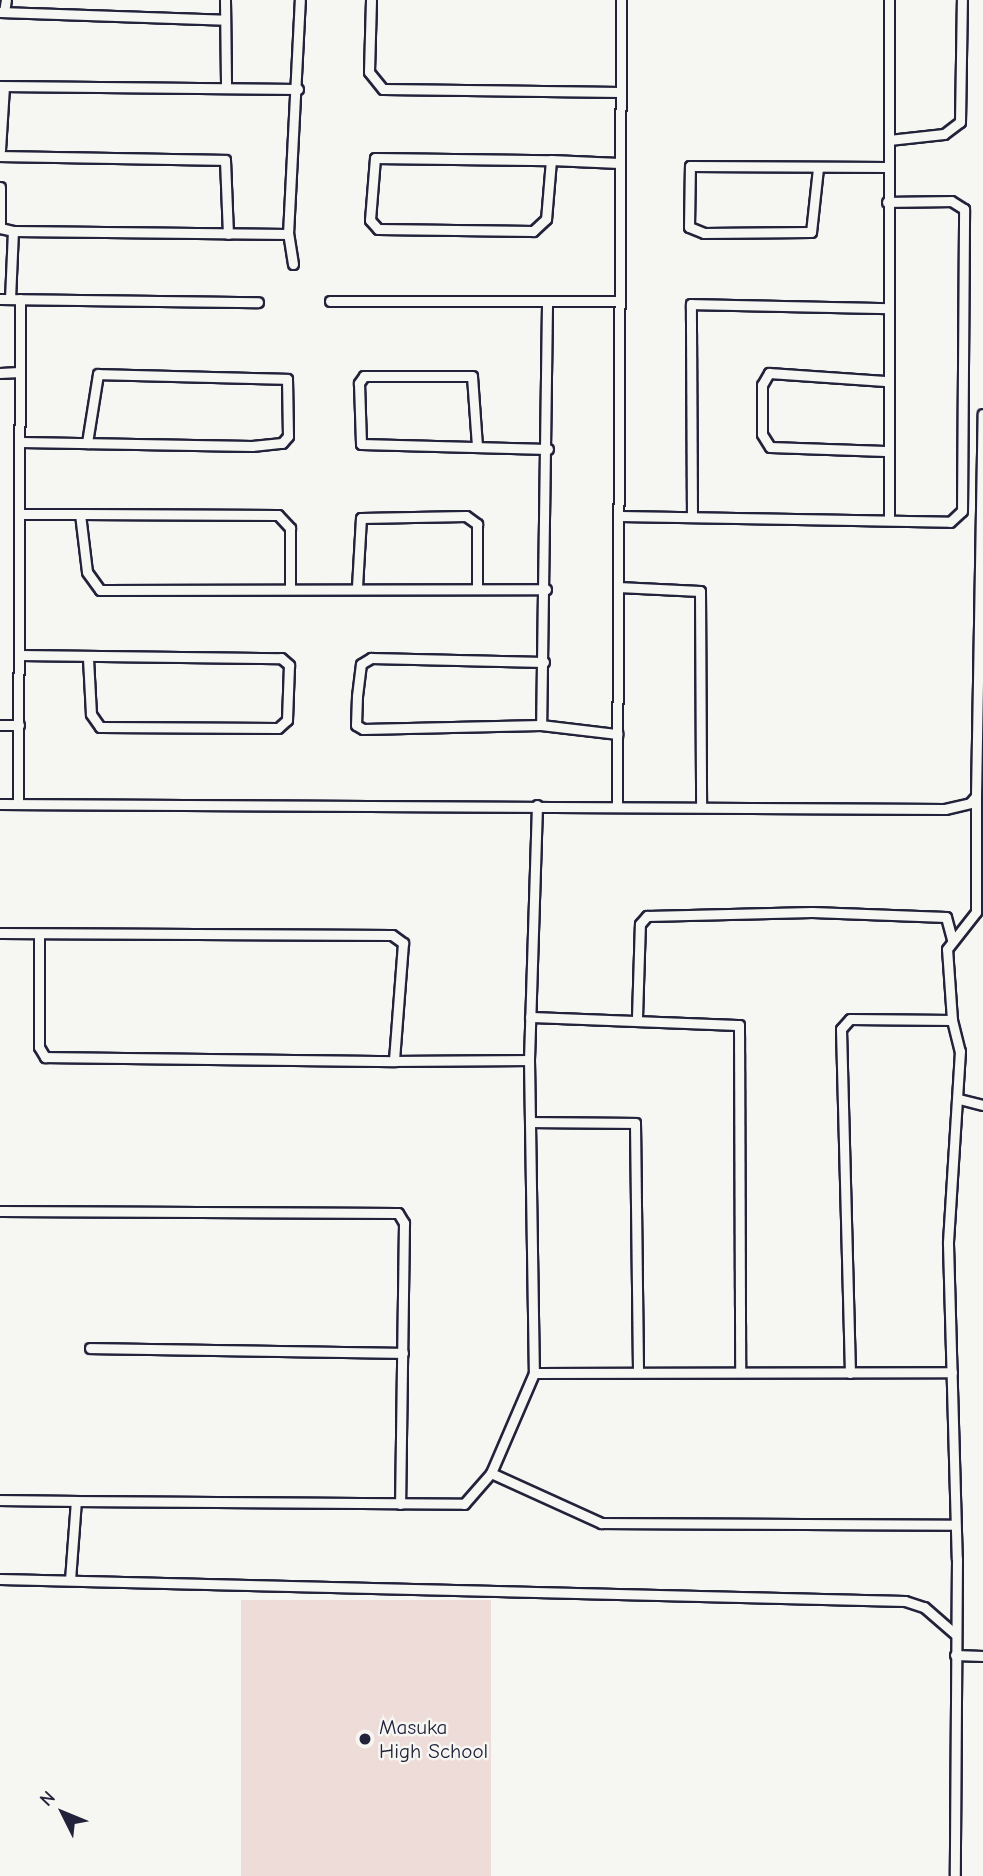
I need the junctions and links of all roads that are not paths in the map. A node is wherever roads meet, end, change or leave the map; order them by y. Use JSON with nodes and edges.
{"nodes":[{"id":1,"x":6,"y":0,"type":"edge"},
{"id":2,"x":225,"y":0,"type":"edge"},
{"id":3,"x":300,"y":0,"type":"edge"},
{"id":4,"x":371,"y":0,"type":"edge"},
{"id":5,"x":621,"y":0,"type":"edge"},
{"id":6,"x":890,"y":0,"type":"edge"},
{"id":7,"x":962,"y":0,"type":"edge"},
{"id":8,"x":2,"y":12,"type":"edge"},
{"id":9,"x":225,"y":20,"type":"junction"},
{"id":10,"x":2,"y":86,"type":"edge"},
{"id":11,"x":226,"y":87,"type":"junction"},
{"id":12,"x":298,"y":89,"type":"junction"},
{"id":13,"x":620,"y":92,"type":"junction"},
{"id":14,"x":890,"y":140,"type":"junction"},
{"id":15,"x":0,"y":150,"type":"edge"},
{"id":16,"x":0,"y":156,"type":"edge"},
{"id":17,"x":551,"y":160,"type":"junction"},
{"id":18,"x":619,"y":163,"type":"junction"},
{"id":19,"x":887,"y":167,"type":"junction"},
{"id":20,"x":818,"y":168,"type":"junction"},
{"id":21,"x":0,"y":187,"type":"edge"},
{"id":22,"x":887,"y":202,"type":"junction"},
{"id":23,"x":13,"y":231,"type":"junction"},
{"id":24,"x":228,"y":234,"type":"junction"},
{"id":25,"x":288,"y":234,"type":"junction"},
{"id":26,"x":293,"y":264,"type":"dead end"},
{"id":27,"x":10,"y":299,"type":"edge"},
{"id":28,"x":330,"y":301,"type":"dead end"},
{"id":29,"x":617,"y":301,"type":"junction"},
{"id":30,"x":258,"y":302,"type":"dead end"},
{"id":31,"x":547,"y":305,"type":"junction"},
{"id":32,"x":886,"y":309,"type":"junction"},
{"id":33,"x":19,"y":372,"type":"junction"},
{"id":34,"x":0,"y":373,"type":"edge"},
{"id":35,"x":885,"y":381,"type":"junction"},
{"id":36,"x":983,"y":414,"type":"edge"},
{"id":37,"x":21,"y":442,"type":"junction"},
{"id":38,"x":87,"y":443,"type":"junction"},
{"id":39,"x":477,"y":446,"type":"junction"},
{"id":40,"x":548,"y":449,"type":"junction"},
{"id":41,"x":885,"y":452,"type":"junction"},
{"id":42,"x":22,"y":514,"type":"junction"},
{"id":43,"x":80,"y":514,"type":"junction"},
{"id":44,"x":620,"y":516,"type":"junction"},
{"id":45,"x":692,"y":517,"type":"junction"},
{"id":46,"x":888,"y":520,"type":"junction"},
{"id":47,"x":290,"y":585,"type":"junction"},
{"id":48,"x":357,"y":587,"type":"junction"},
{"id":49,"x":618,"y":587,"type":"junction"},
{"id":50,"x":477,"y":588,"type":"junction"},
{"id":51,"x":546,"y":589,"type":"junction"},
{"id":52,"x":20,"y":655,"type":"junction"},
{"id":53,"x":88,"y":658,"type":"junction"},
{"id":54,"x":544,"y":662,"type":"junction"},
{"id":55,"x":980,"y":674,"type":"edge"},
{"id":56,"x":0,"y":725,"type":"edge"},
{"id":57,"x":19,"y":725,"type":"junction"},
{"id":58,"x":541,"y":725,"type":"junction"},
{"id":59,"x":617,"y":734,"type":"junction"},
{"id":60,"x":976,"y":796,"type":"junction"},
{"id":61,"x":18,"y":803,"type":"junction"},
{"id":62,"x":0,"y":804,"type":"edge"},
{"id":63,"x":537,"y":804,"type":"junction"},
{"id":64,"x":617,"y":804,"type":"junction"},
{"id":65,"x":701,"y":805,"type":"junction"},
{"id":66,"x":0,"y":933,"type":"edge"},
{"id":67,"x":39,"y":934,"type":"junction"},
{"id":68,"x":952,"y":940,"type":"junction"},
{"id":69,"x":530,"y":1017,"type":"junction"},
{"id":70,"x":637,"y":1017,"type":"junction"},
{"id":71,"x":952,"y":1020,"type":"junction"},
{"id":72,"x":394,"y":1060,"type":"junction"},
{"id":73,"x":529,"y":1060,"type":"junction"},
{"id":74,"x":959,"y":1099,"type":"junction"},
{"id":75,"x":983,"y":1105,"type":"edge"},
{"id":76,"x":530,"y":1122,"type":"junction"},
{"id":77,"x":0,"y":1211,"type":"edge"},
{"id":78,"x":90,"y":1348,"type":"dead end"},
{"id":79,"x":403,"y":1353,"type":"junction"},
{"id":80,"x":638,"y":1372,"type":"junction"},
{"id":81,"x":740,"y":1372,"type":"junction"},
{"id":82,"x":952,"y":1372,"type":"junction"},
{"id":83,"x":534,"y":1373,"type":"junction"},
{"id":84,"x":850,"y":1373,"type":"junction"},
{"id":85,"x":491,"y":1473,"type":"junction"},
{"id":86,"x":0,"y":1500,"type":"edge"},
{"id":87,"x":76,"y":1501,"type":"junction"},
{"id":88,"x":400,"y":1504,"type":"junction"},
{"id":89,"x":953,"y":1525,"type":"junction"},
{"id":90,"x":0,"y":1579,"type":"edge"},
{"id":91,"x":70,"y":1580,"type":"junction"},
{"id":92,"x":955,"y":1634,"type":"junction"},
{"id":93,"x":955,"y":1655,"type":"junction"},
{"id":94,"x":983,"y":1656,"type":"edge"},
{"id":95,"x":955,"y":1876,"type":"edge"}],
"edges":[{"from":1,"to":8,"type":"street"},
{"from":2,"to":9,"type":"street"},
{"from":3,"to":12,"type":"street"},
{"from":4,"to":13,"type":"street"},
{"from":5,"to":13,"type":"street"},
{"from":6,"to":14,"type":"street"},
{"from":7,"to":14,"type":"street"},
{"from":8,"to":9,"type":"street"},
{"from":9,"to":11,"type":"street"},
{"from":10,"to":11,"type":"street"},
{"from":10,"to":15,"type":"street"},
{"from":11,"to":12,"type":"street"},
{"from":12,"to":25,"type":"street"},
{"from":13,"to":18,"type":"street"},
{"from":14,"to":19,"type":"street"},
{"from":16,"to":24,"type":"street"},
{"from":17,"to":17,"type":"street"},
{"from":17,"to":18,"type":"street"},
{"from":18,"to":29,"type":"street"},
{"from":19,"to":20,"type":"street"},
{"from":19,"to":22,"type":"street"},
{"from":20,"to":20,"type":"street"},
{"from":21,"to":23,"type":"street"},
{"from":22,"to":32,"type":"street"},
{"from":22,"to":46,"type":"street"},
{"from":23,"to":24,"type":"street"},
{"from":23,"to":27,"type":"street"},
{"from":24,"to":25,"type":"street"},
{"from":25,"to":26,"type":"street"},
{"from":27,"to":30,"type":"street"},
{"from":27,"to":33,"type":"street"},
{"from":28,"to":31,"type":"street"},
{"from":29,"to":31,"type":"street"},
{"from":29,"to":44,"type":"street"},
{"from":31,"to":40,"type":"street"},
{"from":32,"to":35,"type":"street"},
{"from":32,"to":45,"type":"street"},
{"from":33,"to":34,"type":"street"},
{"from":33,"to":37,"type":"street"},
{"from":35,"to":41,"type":"street"},
{"from":35,"to":41,"type":"street"},
{"from":36,"to":55,"type":"street"},
{"from":37,"to":38,"type":"street"},
{"from":37,"to":42,"type":"street"},
{"from":38,"to":38,"type":"street"},
{"from":39,"to":39,"type":"street"},
{"from":39,"to":40,"type":"street"},
{"from":40,"to":51,"type":"street"},
{"from":41,"to":46,"type":"street"},
{"from":42,"to":43,"type":"street"},
{"from":42,"to":52,"type":"street"},
{"from":43,"to":47,"type":"street"},
{"from":43,"to":47,"type":"street"},
{"from":44,"to":45,"type":"street"},
{"from":44,"to":49,"type":"street"},
{"from":45,"to":46,"type":"street"},
{"from":47,"to":48,"type":"street"},
{"from":48,"to":50,"type":"street"},
{"from":48,"to":50,"type":"street"},
{"from":49,"to":59,"type":"street"},
{"from":49,"to":65,"type":"street"},
{"from":50,"to":51,"type":"street"},
{"from":51,"to":54,"type":"street"},
{"from":52,"to":53,"type":"street"},
{"from":52,"to":57,"type":"street"},
{"from":53,"to":53,"type":"street"},
{"from":54,"to":58,"type":"street"},
{"from":54,"to":58,"type":"street"},
{"from":55,"to":60,"type":"street"},
{"from":56,"to":57,"type":"street"},
{"from":57,"to":61,"type":"street"},
{"from":58,"to":59,"type":"street"},
{"from":59,"to":64,"type":"street"},
{"from":60,"to":65,"type":"street"},
{"from":60,"to":68,"type":"street"},
{"from":61,"to":62,"type":"street"},
{"from":61,"to":63,"type":"street"},
{"from":63,"to":64,"type":"street"},
{"from":63,"to":69,"type":"street"},
{"from":64,"to":65,"type":"street"},
{"from":66,"to":67,"type":"street"},
{"from":67,"to":72,"type":"street"},
{"from":67,"to":72,"type":"street"},
{"from":68,"to":70,"type":"street"},
{"from":68,"to":71,"type":"street"},
{"from":69,"to":70,"type":"street"},
{"from":69,"to":73,"type":"street"},
{"from":70,"to":81,"type":"street"},
{"from":71,"to":74,"type":"street"},
{"from":71,"to":84,"type":"street"},
{"from":72,"to":73,"type":"street"},
{"from":73,"to":76,"type":"street"},
{"from":74,"to":75,"type":"street"},
{"from":74,"to":82,"type":"street"},
{"from":76,"to":80,"type":"street"},
{"from":76,"to":83,"type":"street"},
{"from":77,"to":79,"type":"street"},
{"from":78,"to":79,"type":"street"},
{"from":79,"to":88,"type":"street"},
{"from":80,"to":81,"type":"street"},
{"from":80,"to":83,"type":"street"},
{"from":81,"to":84,"type":"street"},
{"from":82,"to":84,"type":"street"},
{"from":82,"to":89,"type":"street"},
{"from":83,"to":85,"type":"street"},
{"from":85,"to":88,"type":"street"},
{"from":85,"to":89,"type":"street"},
{"from":86,"to":87,"type":"street"},
{"from":87,"to":88,"type":"street"},
{"from":87,"to":91,"type":"street"},
{"from":89,"to":92,"type":"street"},
{"from":90,"to":91,"type":"street"},
{"from":91,"to":92,"type":"street"},
{"from":92,"to":93,"type":"street"},
{"from":93,"to":94,"type":"street"},
{"from":93,"to":95,"type":"street"}]}
